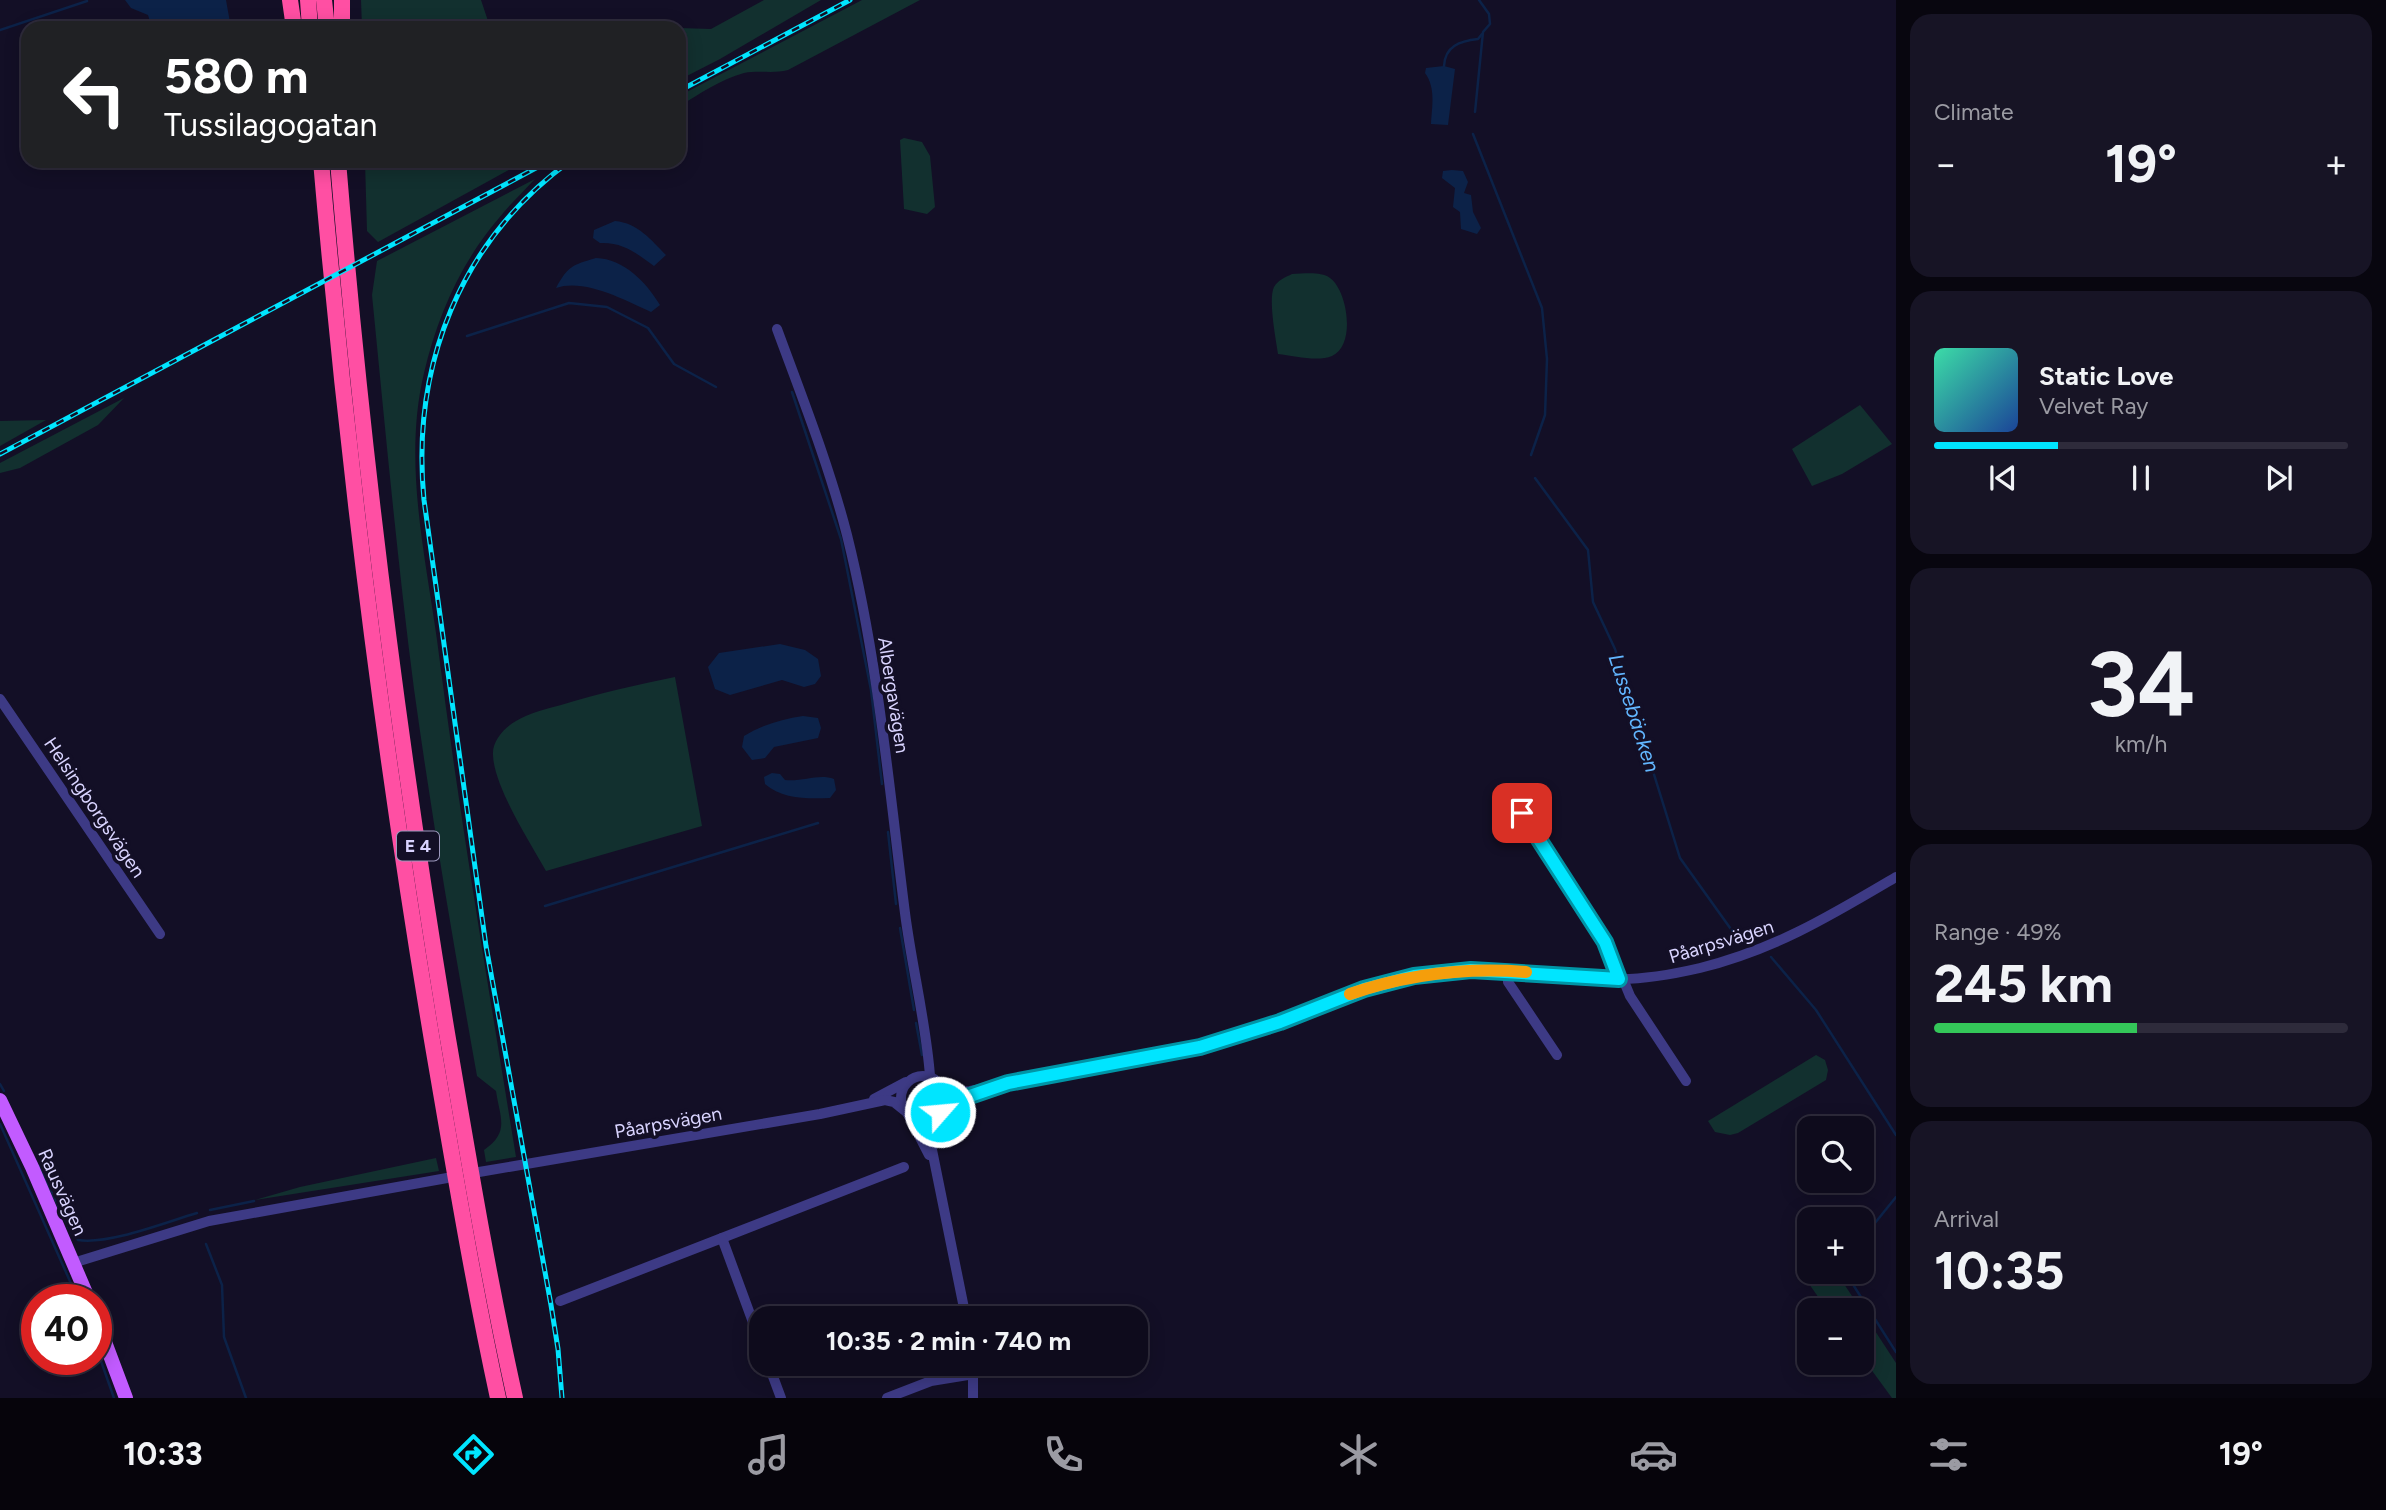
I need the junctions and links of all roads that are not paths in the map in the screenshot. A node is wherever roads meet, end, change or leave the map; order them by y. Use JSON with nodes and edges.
{"nodes":[{"id":1,"x":290,"y":0,"type":"edge"},
{"id":2,"x":308,"y":0,"type":"edge"},
{"id":3,"x":324,"y":0,"type":"edge"},
{"id":4,"x":342,"y":0,"type":"edge"},
{"id":5,"x":293,"y":21,"type":"edge"},
{"id":6,"x":310,"y":21,"type":"edge"},
{"id":7,"x":326,"y":21,"type":"edge"},
{"id":8,"x":342,"y":21,"type":"edge"},
{"id":9,"x":320,"y":168,"type":"edge"},
{"id":10,"x":339,"y":168,"type":"edge"},
{"id":11,"x":777,"y":329,"type":"dead end"},
{"id":12,"x":0,"y":699,"type":"edge"},
{"id":13,"x":1510,"y":806,"type":"dead end"},
{"id":14,"x":1896,"y":877,"type":"edge"},
{"id":15,"x":160,"y":934,"type":"dead end"},
{"id":16,"x":1508,"y":971,"type":"junction"},
{"id":17,"x":1621,"y":979,"type":"junction"},
{"id":18,"x":1557,"y":1055,"type":"dead end"},
{"id":19,"x":930,"y":1076,"type":"junction"},
{"id":20,"x":908,"y":1080,"type":"junction"},
{"id":21,"x":1686,"y":1081,"type":"dead end"},
{"id":22,"x":943,"y":1087,"type":"junction"},
{"id":23,"x":993,"y":1087,"type":"junction"},
{"id":24,"x":0,"y":1100,"type":"edge"},
{"id":25,"x":861,"y":1104,"type":"junction"},
{"id":26,"x":906,"y":1112,"type":"junction"},
{"id":27,"x":937,"y":1114,"type":"junction"},
{"id":28,"x":904,"y":1167,"type":"dead end"},
{"id":29,"x":479,"y":1172,"type":"dead end"},
{"id":30,"x":937,"y":1173,"type":"junction"},
{"id":31,"x":447,"y":1178,"type":"dead end"},
{"id":32,"x":722,"y":1238,"type":"junction"},
{"id":33,"x":73,"y":1263,"type":"junction"},
{"id":34,"x":82,"y":1284,"type":"edge"},
{"id":35,"x":560,"y":1301,"type":"dead end"},
{"id":36,"x":964,"y":1306,"type":"edge"},
{"id":37,"x":749,"y":1311,"type":"edge"},
{"id":38,"x":112,"y":1361,"type":"edge"},
{"id":39,"x":772,"y":1376,"type":"edge"},
{"id":40,"x":953,"y":1376,"type":"edge"},
{"id":41,"x":973,"y":1376,"type":"edge"},
{"id":42,"x":126,"y":1398,"type":"edge"},
{"id":43,"x":498,"y":1398,"type":"edge"},
{"id":44,"x":515,"y":1398,"type":"edge"},
{"id":45,"x":780,"y":1398,"type":"edge"},
{"id":46,"x":887,"y":1398,"type":"edge"},
{"id":47,"x":973,"y":1398,"type":"edge"}],
"edges":[{"from":1,"to":5,"type":"highway"},
{"from":2,"to":6,"type":"highway"},
{"from":3,"to":7,"type":"highway"},
{"from":4,"to":8,"type":"highway"},
{"from":9,"to":43,"type":"highway","number":"E 4"},
{"from":10,"to":44,"type":"highway","number":"E 4"},
{"from":11,"to":19,"type":"street","name":"Albergavägen"},
{"from":12,"to":15,"type":"street","name":"Helsingborgsvägen"},
{"from":13,"to":17,"type":"street"},
{"from":14,"to":17,"type":"street","name":"Påarpsvägen"},
{"from":16,"to":17,"type":"street","name":"Påarpsvägen"},
{"from":16,"to":18,"type":"street"},
{"from":16,"to":23,"type":"street","name":"Påarpsvägen"},
{"from":17,"to":21,"type":"street"},
{"from":19,"to":20,"type":"street"},
{"from":19,"to":22,"type":"street"},
{"from":20,"to":25,"type":"street","name":"Påarpsvägen"},
{"from":20,"to":26,"type":"street"},
{"from":22,"to":23,"type":"street","name":"Påarpsvägen"},
{"from":22,"to":27,"type":"street"},
{"from":23,"to":27,"type":"street","name":"Påarpsvägen"},
{"from":24,"to":33,"type":"main road","name":"Rausvägen"},
{"from":25,"to":26,"type":"street","name":"Påarpsvägen"},
{"from":25,"to":29,"type":"street","name":"Påarpsvägen"},
{"from":26,"to":27,"type":"street"},
{"from":26,"to":30,"type":"street"},
{"from":27,"to":30,"type":"street"},
{"from":28,"to":32,"type":"street"},
{"from":30,"to":36,"type":"street"},
{"from":31,"to":33,"type":"street"},
{"from":32,"to":35,"type":"street"},
{"from":32,"to":37,"type":"street"},
{"from":33,"to":34,"type":"main road","name":"Rausvägen"},
{"from":38,"to":42,"type":"main road"},
{"from":39,"to":45,"type":"street"},
{"from":40,"to":46,"type":"street"},
{"from":41,"to":47,"type":"street"}]}
